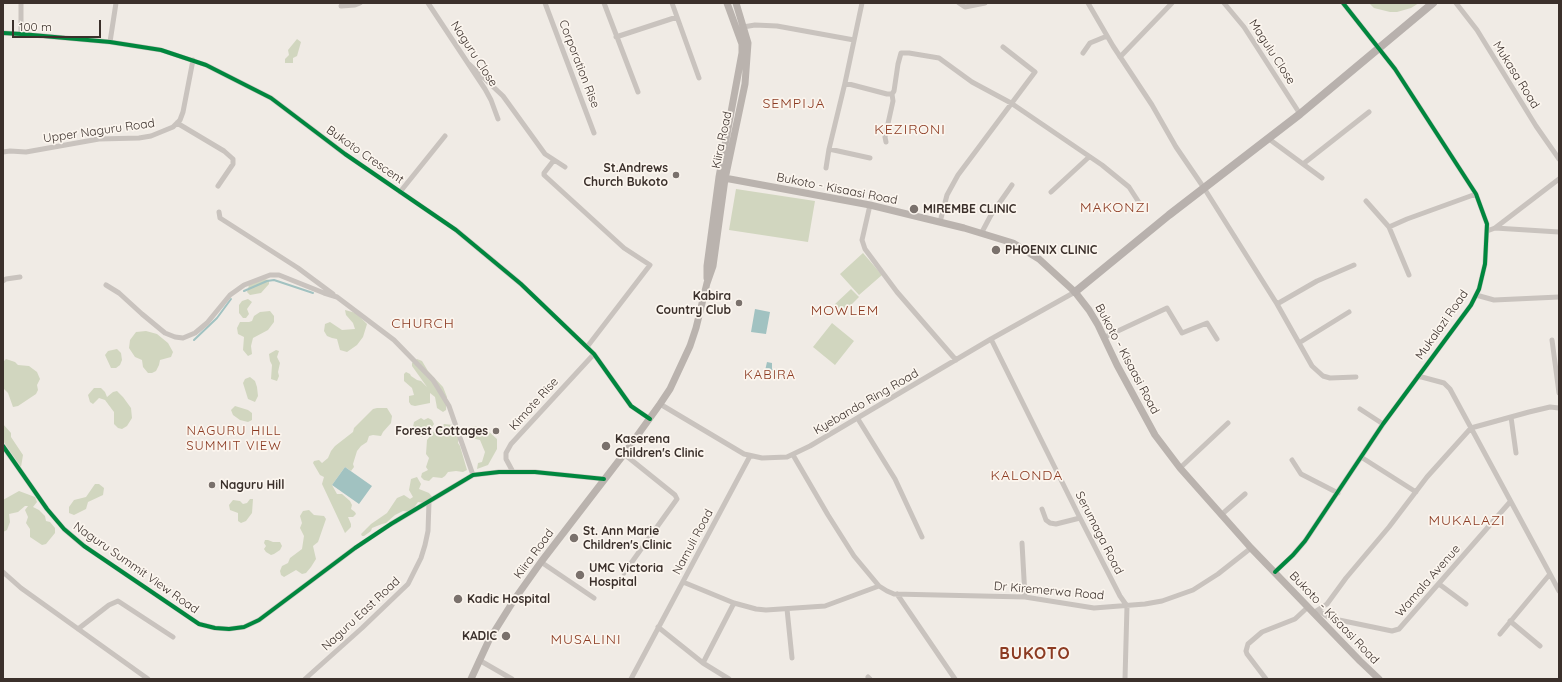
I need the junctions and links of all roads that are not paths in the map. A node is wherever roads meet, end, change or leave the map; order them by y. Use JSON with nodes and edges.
{"nodes":[{"id":1,"x":21,"y":3,"type":"edge"},
{"id":2,"x":116,"y":3,"type":"edge"},
{"id":3,"x":360,"y":3,"type":"edge"},
{"id":4,"x":428,"y":3,"type":"edge"},
{"id":5,"x":545,"y":3,"type":"edge"},
{"id":6,"x":604,"y":3,"type":"edge"},
{"id":7,"x":672,"y":3,"type":"edge"},
{"id":8,"x":727,"y":3,"type":"edge"},
{"id":9,"x":736,"y":3,"type":"edge"},
{"id":10,"x":862,"y":3,"type":"edge"},
{"id":11,"x":959,"y":3,"type":"edge"},
{"id":12,"x":985,"y":3,"type":"edge"},
{"id":13,"x":1088,"y":3,"type":"edge"},
{"id":14,"x":1172,"y":3,"type":"edge"},
{"id":15,"x":1224,"y":3,"type":"edge"},
{"id":16,"x":1342,"y":3,"type":"edge"},
{"id":17,"x":1433,"y":3,"type":"edge"},
{"id":18,"x":1456,"y":3,"type":"edge"},
{"id":19,"x":341,"y":6,"type":"dead end"},
{"id":20,"x":678,"y":17,"type":"junction"},
{"id":21,"x":744,"y":28,"type":"junction"},
{"id":22,"x":3,"y":33,"type":"edge"},
{"id":23,"x":21,"y":34,"type":"junction"},
{"id":24,"x":1107,"y":36,"type":"junction"},
{"id":25,"x":616,"y":37,"type":"junction"},
{"id":26,"x":854,"y":40,"type":"junction"},
{"id":27,"x":110,"y":42,"type":"junction"},
{"id":28,"x":1003,"y":47,"type":"dead end"},
{"id":29,"x":1379,"y":48,"type":"junction"},
{"id":30,"x":1083,"y":54,"type":"dead end"},
{"id":31,"x":1120,"y":58,"type":"junction"},
{"id":32,"x":193,"y":60,"type":"junction"},
{"id":33,"x":469,"y":64,"type":"junction"},
{"id":34,"x":699,"y":78,"type":"dead end"},
{"id":35,"x":845,"y":83,"type":"junction"},
{"id":36,"x":638,"y":92,"type":"dead end"},
{"id":37,"x":892,"y":94,"type":"junction"},
{"id":38,"x":1011,"y":103,"type":"junction"},
{"id":39,"x":1369,"y":112,"type":"dead end"},
{"id":40,"x":1300,"y":114,"type":"junction"},
{"id":41,"x":498,"y":119,"type":"dead end"},
{"id":42,"x":177,"y":123,"type":"junction"},
{"id":43,"x":594,"y":133,"type":"dead end"},
{"id":44,"x":445,"y":136,"type":"dead end"},
{"id":45,"x":1269,"y":139,"type":"junction"},
{"id":46,"x":886,"y":142,"type":"dead end"},
{"id":47,"x":829,"y":149,"type":"junction"},
{"id":48,"x":3,"y":152,"type":"edge"},
{"id":49,"x":1089,"y":156,"type":"junction"},
{"id":50,"x":870,"y":158,"type":"dead end"},
{"id":51,"x":1559,"y":159,"type":"edge"},
{"id":52,"x":554,"y":160,"type":"junction"},
{"id":53,"x":1303,"y":164,"type":"junction"},
{"id":54,"x":565,"y":167,"type":"dead end"},
{"id":55,"x":826,"y":168,"type":"dead end"},
{"id":56,"x":722,"y":178,"type":"junction"},
{"id":57,"x":1322,"y":178,"type":"dead end"},
{"id":58,"x":1559,"y":179,"type":"edge"},
{"id":59,"x":1012,"y":185,"type":"dead end"},
{"id":60,"x":218,"y":186,"type":"dead end"},
{"id":61,"x":1204,"y":188,"type":"junction"},
{"id":62,"x":400,"y":192,"type":"junction"},
{"id":63,"x":1051,"y":192,"type":"dead end"},
{"id":64,"x":1476,"y":194,"type":"junction"},
{"id":65,"x":1366,"y":201,"type":"dead end"},
{"id":66,"x":1140,"y":204,"type":"dead end"},
{"id":67,"x":870,"y":205,"type":"junction"},
{"id":68,"x":219,"y":212,"type":"dead end"},
{"id":69,"x":940,"y":222,"type":"junction"},
{"id":70,"x":1390,"y":227,"type":"junction"},
{"id":71,"x":1495,"y":228,"type":"junction"},
{"id":72,"x":1487,"y":231,"type":"junction"},
{"id":73,"x":982,"y":232,"type":"junction"},
{"id":74,"x":1559,"y":232,"type":"edge"},
{"id":75,"x":1354,"y":265,"type":"dead end"},
{"id":76,"x":1409,"y":275,"type":"dead end"},
{"id":77,"x":20,"y":277,"type":"dead end"},
{"id":78,"x":3,"y":281,"type":"edge"},
{"id":79,"x":106,"y":285,"type":"dead end"},
{"id":80,"x":1076,"y":292,"type":"junction"},
{"id":81,"x":1476,"y":295,"type":"junction"},
{"id":82,"x":337,"y":297,"type":"junction"},
{"id":83,"x":1559,"y":297,"type":"edge"},
{"id":84,"x":1277,"y":304,"type":"junction"},
{"id":85,"x":1349,"y":312,"type":"dead end"},
{"id":86,"x":1104,"y":337,"type":"junction"},
{"id":87,"x":991,"y":339,"type":"junction"},
{"id":88,"x":1217,"y":339,"type":"dead end"},
{"id":89,"x":1552,"y":340,"type":"dead end"},
{"id":90,"x":1299,"y":343,"type":"junction"},
{"id":91,"x":587,"y":347,"type":"junction"},
{"id":92,"x":594,"y":354,"type":"junction"},
{"id":93,"x":956,"y":360,"type":"junction"},
{"id":94,"x":1558,"y":372,"type":"edge"},
{"id":95,"x":1418,"y":376,"type":"junction"},
{"id":96,"x":1356,"y":377,"type":"dead end"},
{"id":97,"x":1559,"y":393,"type":"edge"},
{"id":98,"x":658,"y":407,"type":"junction"},
{"id":99,"x":1559,"y":408,"type":"edge"},
{"id":100,"x":1360,"y":409,"type":"dead end"},
{"id":101,"x":1511,"y":417,"type":"junction"},
{"id":102,"x":650,"y":419,"type":"junction"},
{"id":103,"x":858,"y":419,"type":"junction"},
{"id":104,"x":1228,"y":422,"type":"dead end"},
{"id":105,"x":1383,"y":424,"type":"junction"},
{"id":106,"x":1471,"y":428,"type":"junction"},
{"id":107,"x":3,"y":446,"type":"edge"},
{"id":108,"x":626,"y":452,"type":"junction"},
{"id":109,"x":1516,"y":453,"type":"dead end"},
{"id":110,"x":793,"y":455,"type":"junction"},
{"id":111,"x":750,"y":456,"type":"junction"},
{"id":112,"x":1361,"y":457,"type":"junction"},
{"id":113,"x":1292,"y":460,"type":"dead end"},
{"id":114,"x":1180,"y":468,"type":"junction"},
{"id":115,"x":514,"y":472,"type":"junction"},
{"id":116,"x":473,"y":475,"type":"junction"},
{"id":117,"x":604,"y":478,"type":"junction"},
{"id":118,"x":1416,"y":492,"type":"junction"},
{"id":119,"x":1338,"y":493,"type":"junction"},
{"id":120,"x":1245,"y":494,"type":"dead end"},
{"id":121,"x":429,"y":502,"type":"junction"},
{"id":122,"x":1510,"y":502,"type":"junction"},
{"id":123,"x":1042,"y":509,"type":"dead end"},
{"id":124,"x":1221,"y":515,"type":"junction"},
{"id":125,"x":1080,"y":518,"type":"junction"},
{"id":126,"x":922,"y":537,"type":"dead end"},
{"id":127,"x":1022,"y":543,"type":"dead end"},
{"id":128,"x":1251,"y":548,"type":"junction"},
{"id":129,"x":541,"y":562,"type":"junction"},
{"id":130,"x":3,"y":572,"type":"edge"},
{"id":131,"x":1275,"y":572,"type":"junction"},
{"id":132,"x":624,"y":573,"type":"dead end"},
{"id":133,"x":1550,"y":574,"type":"junction"},
{"id":134,"x":683,"y":582,"type":"junction"},
{"id":135,"x":1439,"y":584,"type":"junction"},
{"id":136,"x":879,"y":586,"type":"junction"},
{"id":137,"x":1559,"y":591,"type":"edge"},
{"id":138,"x":897,"y":594,"type":"junction"},
{"id":139,"x":1026,"y":597,"type":"junction"},
{"id":140,"x":594,"y":598,"type":"dead end"},
{"id":141,"x":734,"y":603,"type":"junction"},
{"id":142,"x":1466,"y":604,"type":"dead end"},
{"id":143,"x":1127,"y":606,"type":"junction"},
{"id":144,"x":1308,"y":607,"type":"junction"},
{"id":145,"x":787,"y":609,"type":"junction"},
{"id":146,"x":1316,"y":612,"type":"junction"},
{"id":147,"x":1510,"y":621,"type":"junction"},
{"id":148,"x":658,"y":627,"type":"junction"},
{"id":149,"x":78,"y":629,"type":"junction"},
{"id":150,"x":1500,"y":634,"type":"dead end"},
{"id":151,"x":173,"y":637,"type":"dead end"},
{"id":152,"x":1540,"y":646,"type":"dead end"},
{"id":153,"x":792,"y":658,"type":"dead end"},
{"id":154,"x":479,"y":660,"type":"junction"},
{"id":155,"x":703,"y":663,"type":"junction"},
{"id":156,"x":148,"y":679,"type":"edge"},
{"id":157,"x":305,"y":679,"type":"edge"},
{"id":158,"x":471,"y":679,"type":"edge"},
{"id":159,"x":512,"y":679,"type":"edge"},
{"id":160,"x":631,"y":679,"type":"edge"},
{"id":161,"x":729,"y":679,"type":"edge"},
{"id":162,"x":955,"y":679,"type":"edge"},
{"id":163,"x":1125,"y":679,"type":"edge"},
{"id":164,"x":1266,"y":679,"type":"edge"},
{"id":165,"x":1379,"y":679,"type":"edge"}],
"edges":[{"from":1,"to":23,"type":"street"},
{"from":2,"to":27,"type":"street"},
{"from":3,"to":19,"type":"street"},
{"from":4,"to":33,"type":"street","name":"Naguru Close"},
{"from":5,"to":43,"type":"street","name":"Corporation Rise"},
{"from":6,"to":25,"type":"street"},
{"from":7,"to":20,"type":"street"},
{"from":8,"to":56,"type":"main road","name":"Kiira Road"},
{"from":9,"to":21,"type":"main road","name":"Kiira Road"},
{"from":10,"to":26,"type":"street"},
{"from":11,"to":12,"type":"street"},
{"from":13,"to":24,"type":"street"},
{"from":14,"to":31,"type":"street"},
{"from":15,"to":40,"type":"street","name":"Magulu Close"},
{"from":16,"to":29,"type":"street","name":"Mukalazi Road"},
{"from":17,"to":29,"type":"main road"},
{"from":18,"to":51,"type":"street","name":"Mukasa Road"},
{"from":20,"to":25,"type":"street"},
{"from":20,"to":34,"type":"street"},
{"from":21,"to":26,"type":"street"},
{"from":21,"to":56,"type":"main road","name":"Kiira Road"},
{"from":22,"to":23,"type":"street","name":"Bukoto Crescent"},
{"from":23,"to":27,"type":"street","name":"Bukoto Crescent"},
{"from":24,"to":30,"type":"street"},
{"from":24,"to":31,"type":"street"},
{"from":25,"to":36,"type":"street"},
{"from":26,"to":35,"type":"street"},
{"from":27,"to":32,"type":"street","name":"Bukoto Crescent"},
{"from":28,"to":38,"type":"street"},
{"from":29,"to":40,"type":"main road"},
{"from":29,"to":64,"type":"street","name":"Mukalazi Road"},
{"from":31,"to":61,"type":"street"},
{"from":32,"to":42,"type":"street"},
{"from":32,"to":62,"type":"street","name":"Bukoto Crescent"},
{"from":33,"to":41,"type":"street","name":"Naguru Close"},
{"from":33,"to":52,"type":"street"},
{"from":35,"to":37,"type":"street"},
{"from":35,"to":47,"type":"street"},
{"from":37,"to":38,"type":"street"},
{"from":37,"to":46,"type":"street"},
{"from":38,"to":49,"type":"street"},
{"from":38,"to":69,"type":"street"},
{"from":39,"to":53,"type":"street"},
{"from":40,"to":45,"type":"main road"},
{"from":42,"to":48,"type":"street","name":"Upper Naguru Road"},
{"from":42,"to":60,"type":"street"},
{"from":44,"to":62,"type":"street"},
{"from":45,"to":53,"type":"street"},
{"from":45,"to":61,"type":"main road"},
{"from":47,"to":50,"type":"street"},
{"from":47,"to":55,"type":"street"},
{"from":49,"to":63,"type":"street"},
{"from":49,"to":66,"type":"street"},
{"from":52,"to":54,"type":"street"},
{"from":52,"to":91,"type":"street"},
{"from":53,"to":57,"type":"street"},
{"from":56,"to":67,"type":"main road","name":"Bukoto - Kisaasi Road"},
{"from":56,"to":98,"type":"main road","name":"Kiira Road"},
{"from":58,"to":71,"type":"street"},
{"from":59,"to":73,"type":"street"},
{"from":61,"to":80,"type":"main road"},
{"from":61,"to":84,"type":"street"},
{"from":62,"to":91,"type":"street","name":"Bukoto Crescent"},
{"from":64,"to":70,"type":"street"},
{"from":64,"to":72,"type":"street","name":"Mukalazi Road"},
{"from":65,"to":70,"type":"street"},
{"from":67,"to":69,"type":"main road","name":"Bukoto - Kisaasi Road"},
{"from":67,"to":93,"type":"street"},
{"from":68,"to":82,"type":"street"},
{"from":69,"to":73,"type":"main road","name":"Bukoto - Kisaasi Road"},
{"from":70,"to":76,"type":"street"},
{"from":71,"to":72,"type":"street"},
{"from":71,"to":74,"type":"street"},
{"from":72,"to":81,"type":"street","name":"Mukalazi Road"},
{"from":73,"to":80,"type":"main road","name":"Bukoto - Kisaasi Road"},
{"from":75,"to":84,"type":"street"},
{"from":77,"to":78,"type":"street"},
{"from":79,"to":82,"type":"street"},
{"from":80,"to":86,"type":"main road","name":"Bukoto - Kisaasi Road"},
{"from":80,"to":87,"type":"street","name":"Kyebando Ring Road"},
{"from":81,"to":83,"type":"street"},
{"from":81,"to":95,"type":"street","name":"Mukalazi Road"},
{"from":82,"to":116,"type":"street"},
{"from":84,"to":90,"type":"street"},
{"from":85,"to":90,"type":"street"},
{"from":86,"to":88,"type":"street"},
{"from":86,"to":114,"type":"main road","name":"Bukoto - Kisaasi Road"},
{"from":87,"to":93,"type":"street","name":"Kyebando Ring Road"},
{"from":87,"to":125,"type":"street","name":"Serumaga Road"},
{"from":89,"to":94,"type":"street"},
{"from":90,"to":96,"type":"street"},
{"from":91,"to":92,"type":"street","name":"Bukoto Crescent"},
{"from":92,"to":102,"type":"street","name":"Bukoto Crescent"},
{"from":92,"to":115,"type":"street","name":"Kimote Rise"},
{"from":93,"to":103,"type":"street","name":"Kyebando Ring Road"},
{"from":94,"to":97,"type":"street"},
{"from":95,"to":105,"type":"street","name":"Mukalazi Road"},
{"from":95,"to":106,"type":"street"},
{"from":98,"to":102,"type":"main road","name":"Kiira Road"},
{"from":98,"to":111,"type":"street","name":"Kyebando Ring Road"},
{"from":99,"to":101,"type":"street"},
{"from":100,"to":105,"type":"street"},
{"from":101,"to":106,"type":"street"},
{"from":101,"to":109,"type":"street"},
{"from":102,"to":108,"type":"main road","name":"Kiira Road"},
{"from":103,"to":110,"type":"street","name":"Kyebando Ring Road"},
{"from":103,"to":126,"type":"street"},
{"from":104,"to":114,"type":"street"},
{"from":105,"to":112,"type":"street","name":"Mukalazi Road"},
{"from":106,"to":118,"type":"street"},
{"from":106,"to":122,"type":"street"},
{"from":107,"to":121,"type":"street","name":"Naguru Summit View Road"},
{"from":108,"to":117,"type":"main road","name":"Kiira Road"},
{"from":108,"to":132,"type":"street"},
{"from":110,"to":111,"type":"street","name":"Kyebando Ring Road"},
{"from":110,"to":136,"type":"street"},
{"from":111,"to":134,"type":"street","name":"Namuli Road"},
{"from":112,"to":118,"type":"street"},
{"from":112,"to":119,"type":"street","name":"Mukalazi Road"},
{"from":113,"to":119,"type":"street"},
{"from":114,"to":124,"type":"main road","name":"Bukoto - Kisaasi Road"},
{"from":115,"to":116,"type":"street"},
{"from":115,"to":117,"type":"street"},
{"from":116,"to":121,"type":"street"},
{"from":117,"to":129,"type":"main road","name":"Kiira Road"},
{"from":118,"to":146,"type":"street"},
{"from":119,"to":131,"type":"street","name":"Mukalazi Road"},
{"from":120,"to":124,"type":"street"},
{"from":121,"to":157,"type":"street","name":"Naguru East Road"},
{"from":122,"to":133,"type":"street"},
{"from":122,"to":135,"type":"street","name":"Wamala Avenue"},
{"from":123,"to":125,"type":"street"},
{"from":124,"to":128,"type":"main road","name":"Bukoto - Kisaasi Road"},
{"from":125,"to":143,"type":"street","name":"Serumaga Road"},
{"from":127,"to":139,"type":"street"},
{"from":128,"to":131,"type":"main road","name":"Bukoto - Kisaasi Road"},
{"from":128,"to":143,"type":"street","name":"Dr Kiremerwa Road"},
{"from":129,"to":140,"type":"street"},
{"from":129,"to":154,"type":"main road","name":"Kiira Road"},
{"from":130,"to":149,"type":"street"},
{"from":131,"to":144,"type":"main road","name":"Bukoto - Kisaasi Road"},
{"from":133,"to":137,"type":"street"},
{"from":133,"to":147,"type":"street"},
{"from":134,"to":141,"type":"street"},
{"from":134,"to":148,"type":"street","name":"Namuli Road"},
{"from":135,"to":142,"type":"street"},
{"from":135,"to":146,"type":"street","name":"Wamala Avenue"},
{"from":136,"to":138,"type":"street"},
{"from":136,"to":145,"type":"street"},
{"from":138,"to":139,"type":"street","name":"Dr Kiremerwa Road"},
{"from":138,"to":162,"type":"street"},
{"from":139,"to":143,"type":"street","name":"Dr Kiremerwa Road"},
{"from":141,"to":145,"type":"street"},
{"from":141,"to":155,"type":"street"},
{"from":143,"to":163,"type":"street"},
{"from":144,"to":146,"type":"main road","name":"Bukoto - Kisaasi Road"},
{"from":144,"to":164,"type":"street"},
{"from":145,"to":153,"type":"street"},
{"from":146,"to":165,"type":"main road","name":"Bukoto - Kisaasi Road"},
{"from":147,"to":150,"type":"street"},
{"from":147,"to":152,"type":"street"},
{"from":148,"to":155,"type":"street"},
{"from":148,"to":160,"type":"street","name":"Namuli Road"},
{"from":149,"to":151,"type":"street"},
{"from":149,"to":156,"type":"street"},
{"from":154,"to":158,"type":"main road","name":"Kiira Road"},
{"from":154,"to":159,"type":"street"},
{"from":155,"to":161,"type":"street"}]}
